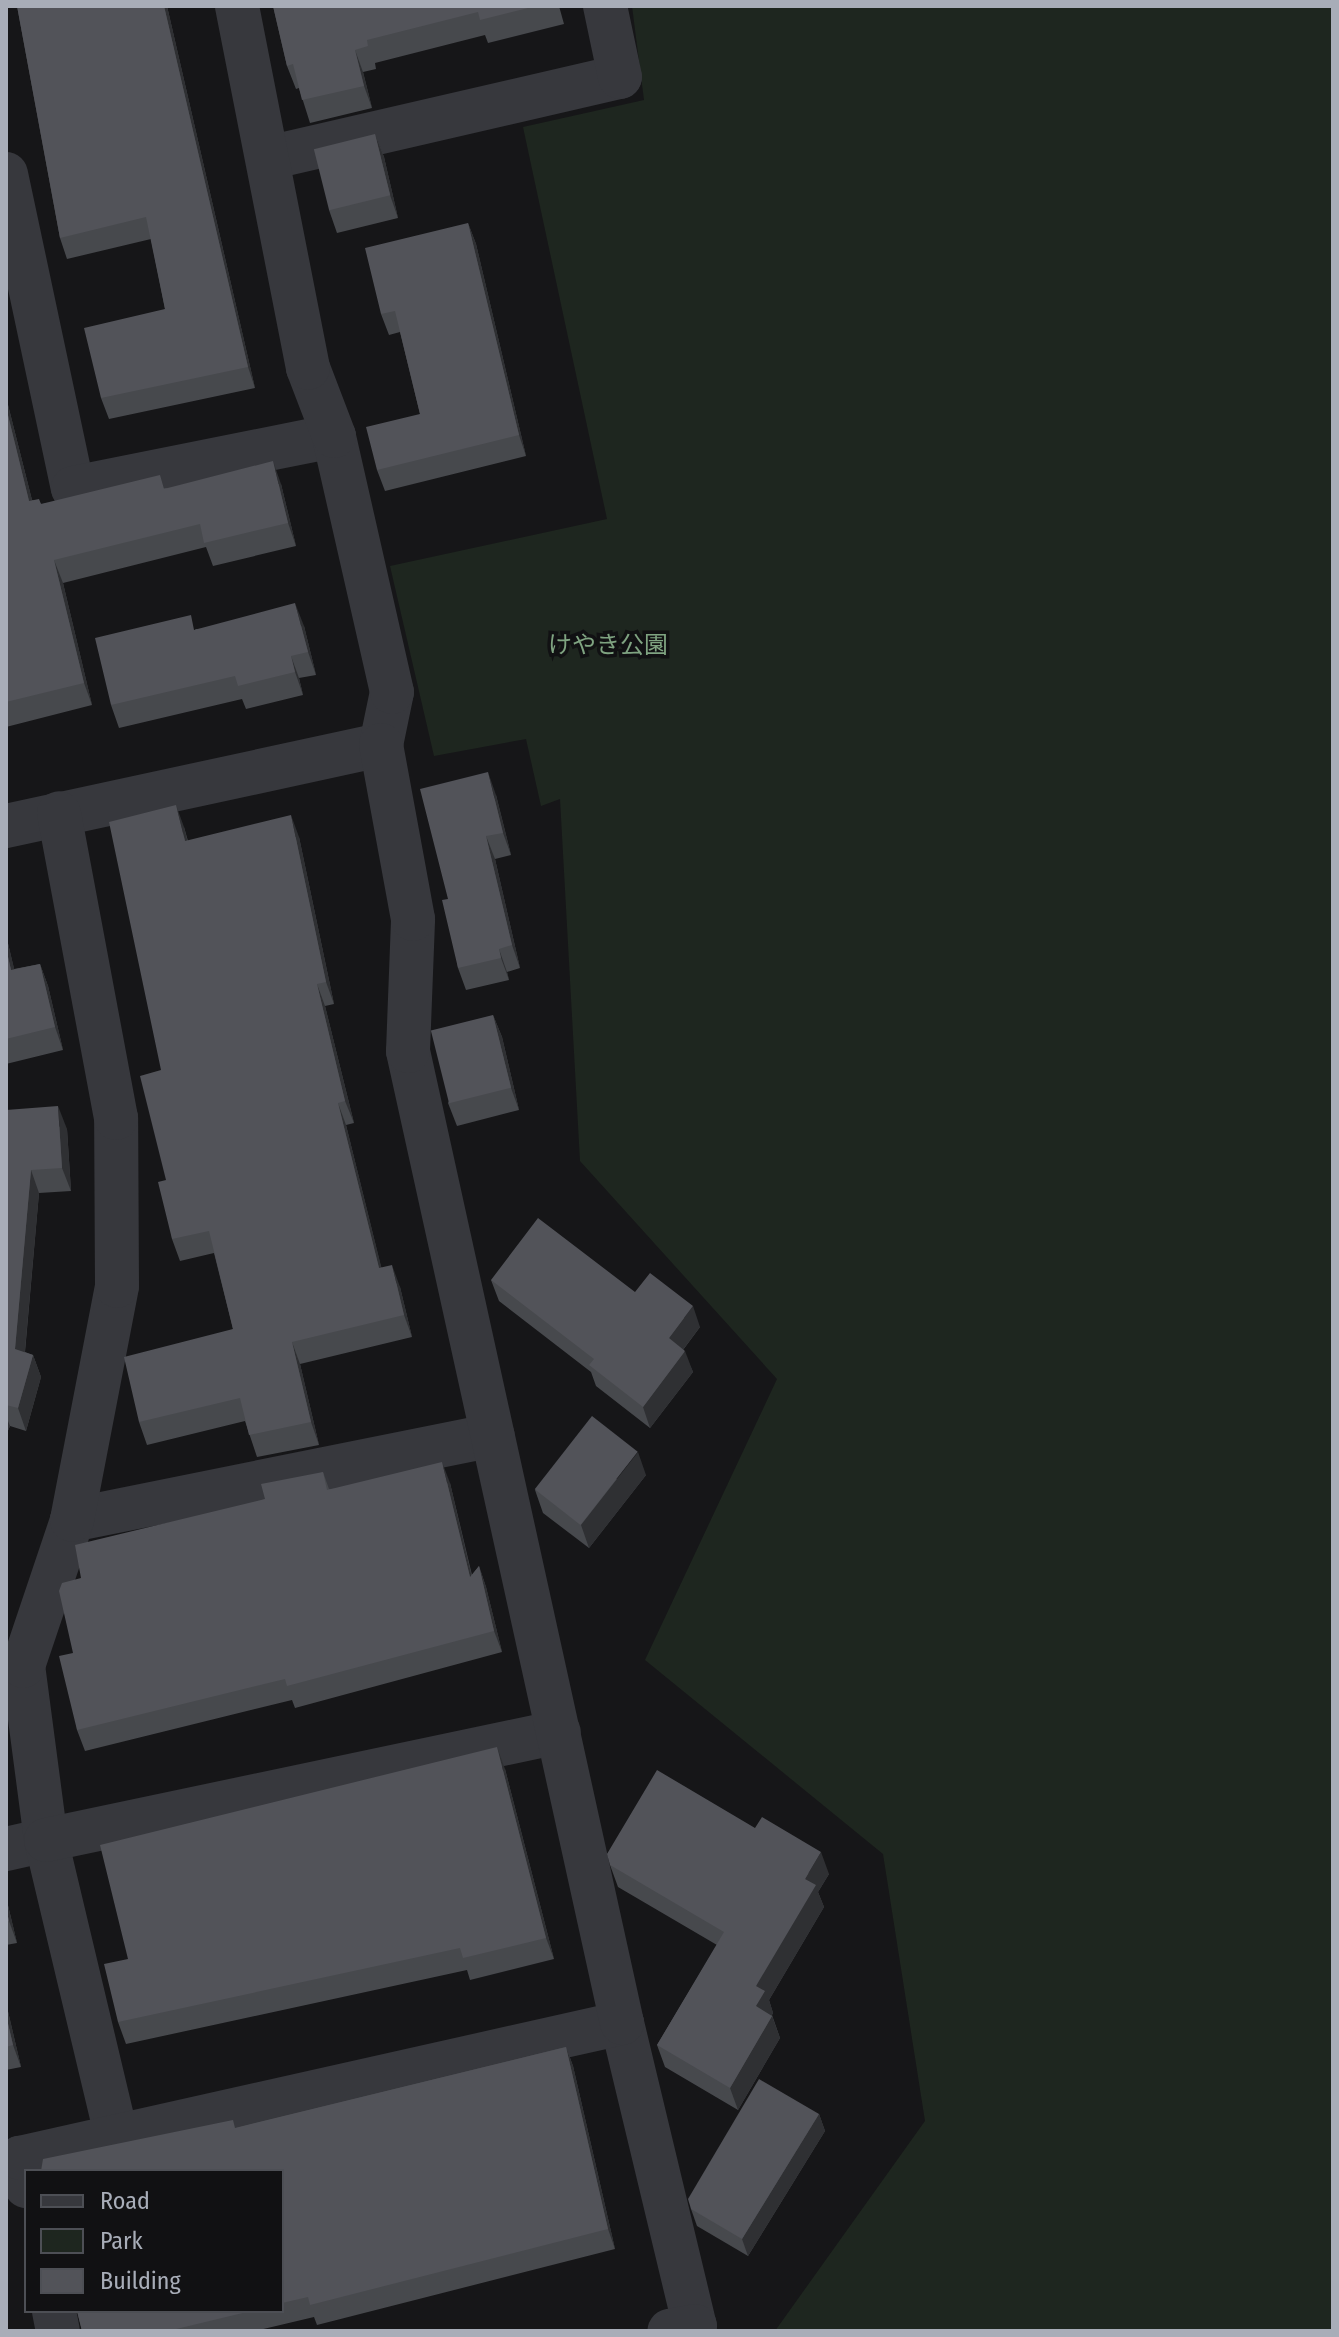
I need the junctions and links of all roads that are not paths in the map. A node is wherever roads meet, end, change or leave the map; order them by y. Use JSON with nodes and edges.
{"nodes":[{"id":1,"x":237,"y":6,"type":"edge"},
{"id":2,"x":605,"y":6,"type":"edge"},
{"id":3,"x":268,"y":158,"type":"junction"},
{"id":4,"x":6,"y":174,"type":"edge"},
{"id":5,"x":334,"y":436,"type":"junction"},
{"id":6,"x":381,"y":745,"type":"junction"},
{"id":7,"x":59,"y":813,"type":"junction"},
{"id":8,"x":6,"y":826,"type":"edge"},
{"id":9,"x":492,"y":1435,"type":"junction"},
{"id":10,"x":72,"y":1520,"type":"junction"},
{"id":11,"x":559,"y":1732,"type":"junction"},
{"id":12,"x":26,"y":1845,"type":"edge"},
{"id":13,"x":622,"y":2023,"type":"junction"},
{"id":14,"x":116,"y":2134,"type":"junction"},
{"id":15,"x":24,"y":2177,"type":"edge"},
{"id":16,"x":669,"y":2331,"type":"edge"}],
"edges":[{"from":1,"to":3,"type":"street"},
{"from":2,"to":3,"type":"street"},
{"from":3,"to":5,"type":"street"},
{"from":4,"to":5,"type":"street"},
{"from":5,"to":6,"type":"street"},
{"from":6,"to":7,"type":"street"},
{"from":6,"to":9,"type":"street"},
{"from":7,"to":8,"type":"street"},
{"from":7,"to":10,"type":"street"},
{"from":9,"to":10,"type":"street"},
{"from":9,"to":11,"type":"street"},
{"from":10,"to":12,"type":"street"},
{"from":11,"to":12,"type":"street"},
{"from":11,"to":13,"type":"street"},
{"from":12,"to":14,"type":"street"},
{"from":13,"to":14,"type":"street"},
{"from":13,"to":16,"type":"street"},
{"from":14,"to":15,"type":"street"}]}
